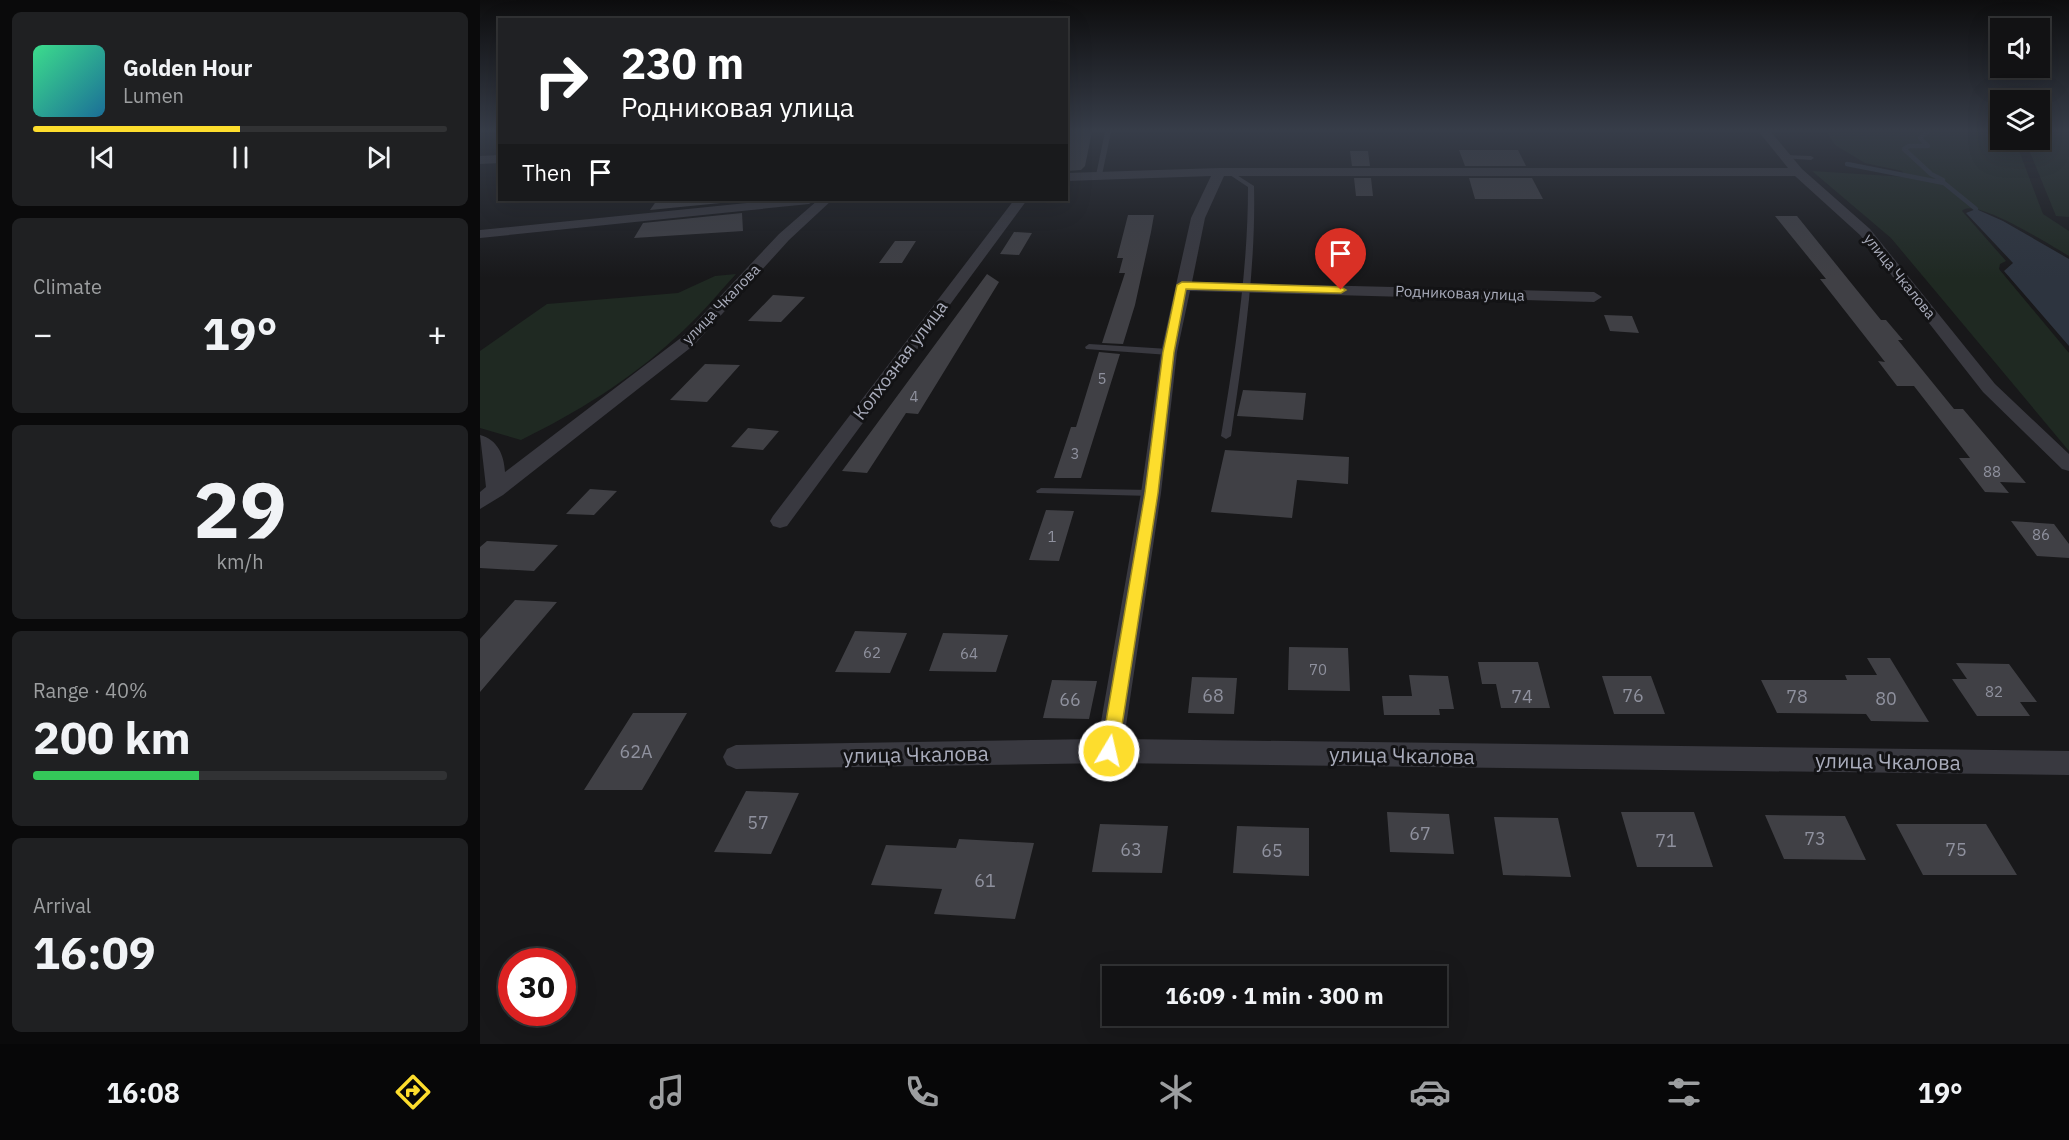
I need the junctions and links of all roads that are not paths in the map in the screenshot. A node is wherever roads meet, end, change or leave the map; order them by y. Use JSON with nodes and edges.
{"nodes":[{"id":1,"x":1219,"y":181,"type":"edge"},
{"id":2,"x":1241,"y":181,"type":"edge"},
{"id":3,"x":1808,"y":181,"type":"edge"},
{"id":4,"x":799,"y":201,"type":"edge"},
{"id":5,"x":824,"y":201,"type":"edge"},
{"id":6,"x":1019,"y":201,"type":"edge"},
{"id":7,"x":480,"y":234,"type":"edge"},
{"id":8,"x":1182,"y":285,"type":"junction"},
{"id":9,"x":1248,"y":287,"type":"junction"},
{"id":10,"x":1594,"y":297,"type":"dead end"},
{"id":11,"x":1089,"y":346,"type":"dead end"},
{"id":12,"x":1169,"y":352,"type":"junction"},
{"id":13,"x":1226,"y":436,"type":"dead end"},
{"id":14,"x":480,"y":441,"type":"edge"},
{"id":15,"x":2069,"y":465,"type":"edge"},
{"id":16,"x":1041,"y":491,"type":"dead end"},
{"id":17,"x":1151,"y":493,"type":"junction"},
{"id":18,"x":488,"y":496,"type":"edge"},
{"id":19,"x":780,"y":521,"type":"dead end"},
{"id":20,"x":1109,"y":751,"type":"junction"},
{"id":21,"x":736,"y":757,"type":"dead end"},
{"id":22,"x":2069,"y":763,"type":"edge"}],
"edges":[{"from":1,"to":8,"type":"street"},
{"from":2,"to":9,"type":"lane"},
{"from":3,"to":15,"type":"street","name":"улица Чкалова"},
{"from":4,"to":7,"type":"street"},
{"from":5,"to":18,"type":"street","name":"улица Чкалова"},
{"from":6,"to":19,"type":"street","name":"Колхозная улица"},
{"from":8,"to":9,"type":"street","name":"Родниковая улица"},
{"from":8,"to":12,"type":"street"},
{"from":9,"to":10,"type":"street","name":"Родниковая улица"},
{"from":9,"to":13,"type":"lane"},
{"from":11,"to":12,"type":"lane"},
{"from":12,"to":17,"type":"street"},
{"from":14,"to":18,"type":"street"},
{"from":16,"to":17,"type":"lane"},
{"from":17,"to":20,"type":"street"},
{"from":20,"to":21,"type":"street","name":"улица Чкалова"},
{"from":20,"to":22,"type":"street","name":"улица Чкалова"}]}
